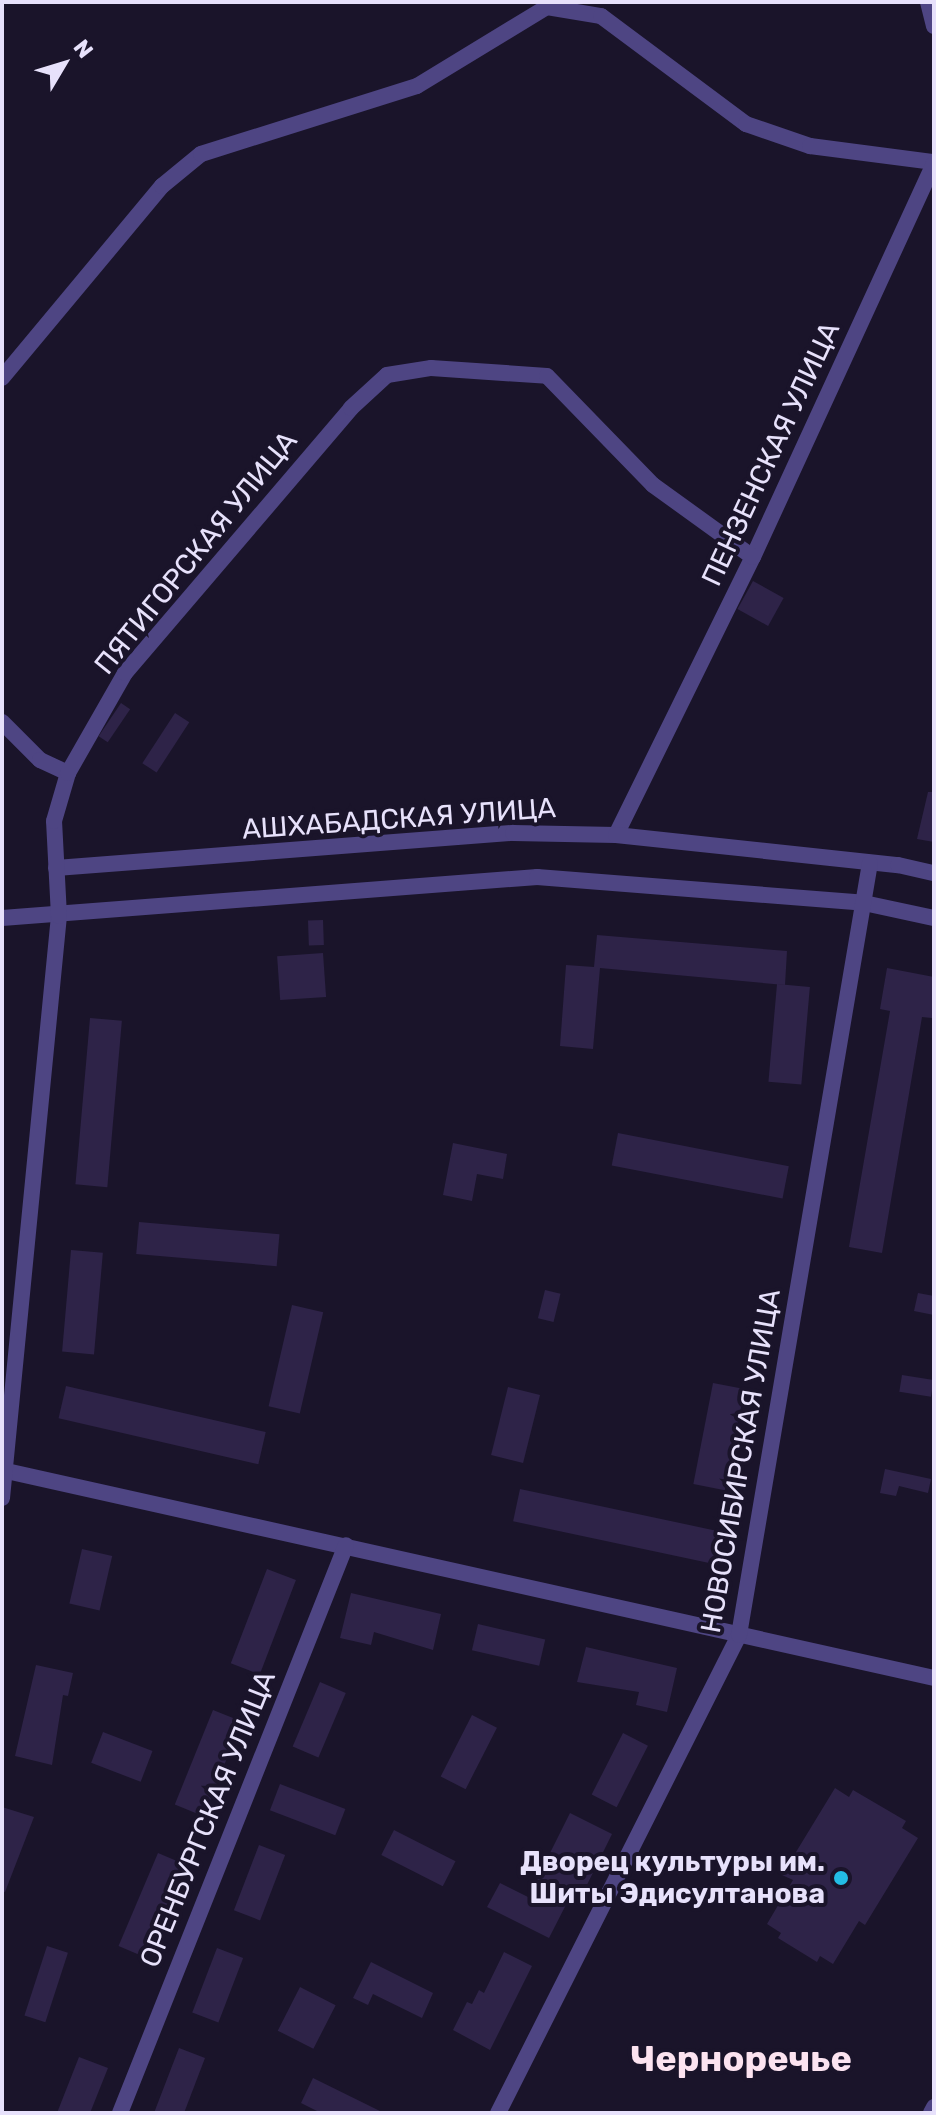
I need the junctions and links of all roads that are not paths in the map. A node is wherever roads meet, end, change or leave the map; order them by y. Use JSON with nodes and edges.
{"nodes":[{"id":1,"x":928,"y":2,"type":"edge"},
{"id":2,"x":934,"y":26,"type":"edge"},
{"id":3,"x":934,"y":163,"type":"edge"},
{"id":4,"x":2,"y":378,"type":"edge"},
{"id":5,"x":753,"y":557,"type":"junction"},
{"id":6,"x":2,"y":722,"type":"edge"},
{"id":7,"x":68,"y":773,"type":"junction"},
{"id":8,"x":616,"y":835,"type":"junction"},
{"id":9,"x":870,"y":863,"type":"junction"},
{"id":10,"x":56,"y":868,"type":"junction"},
{"id":11,"x":934,"y":873,"type":"edge"},
{"id":12,"x":864,"y":903,"type":"junction"},
{"id":13,"x":59,"y":916,"type":"junction"},
{"id":14,"x":2,"y":918,"type":"edge"},
{"id":15,"x":934,"y":918,"type":"edge"},
{"id":16,"x":4,"y":1470,"type":"edge"},
{"id":17,"x":2,"y":1498,"type":"edge"},
{"id":18,"x":346,"y":1545,"type":"junction"},
{"id":19,"x":739,"y":1635,"type":"junction"},
{"id":20,"x":934,"y":1678,"type":"edge"},
{"id":21,"x":934,"y":2107,"type":"edge"},
{"id":22,"x":120,"y":2113,"type":"edge"},
{"id":23,"x":498,"y":2113,"type":"edge"},
{"id":24,"x":931,"y":2113,"type":"edge"}],
"edges":[{"from":1,"to":2,"type":"street"},
{"from":3,"to":4,"type":"street"},
{"from":3,"to":5,"type":"street","name":"ПЕНЗЕНСКАЯ УЛИЦА"},
{"from":5,"to":7,"type":"street","name":"ПЯТИГОРСКАЯ УЛИЦА"},
{"from":5,"to":8,"type":"street","name":"ПЕНЗЕНСКАЯ УЛИЦА"},
{"from":6,"to":7,"type":"street"},
{"from":7,"to":10,"type":"street","name":"ПЯТИГОРСКАЯ УЛИЦА"},
{"from":8,"to":9,"type":"street","name":"АШХАБАДСКАЯ УЛИЦА"},
{"from":8,"to":10,"type":"street","name":"АШХАБАДСКАЯ УЛИЦА"},
{"from":9,"to":11,"type":"street","name":"АШХАБАДСКАЯ УЛИЦА"},
{"from":9,"to":12,"type":"street","name":"НОВОСИБИРСКАЯ УЛИЦА"},
{"from":10,"to":13,"type":"street","name":"ПЯТИГОРСКАЯ УЛИЦА"},
{"from":12,"to":13,"type":"street"},
{"from":12,"to":15,"type":"street"},
{"from":12,"to":19,"type":"street","name":"НОВОСИБИРСКАЯ УЛИЦА"},
{"from":13,"to":14,"type":"street"},
{"from":13,"to":16,"type":"street","name":"ПЯТИГОРСКАЯ УЛИЦА"},
{"from":16,"to":17,"type":"street","name":"ПЯТИГОРСКАЯ УЛИЦА"},
{"from":16,"to":18,"type":"street"},
{"from":18,"to":19,"type":"street"},
{"from":18,"to":22,"type":"street","name":"ОРЕНБУРГСКАЯ УЛИЦА"},
{"from":19,"to":20,"type":"street"},
{"from":19,"to":23,"type":"street","name":"НОВОСИБИРСКАЯ УЛИЦА"},
{"from":21,"to":24,"type":"street"}]}
